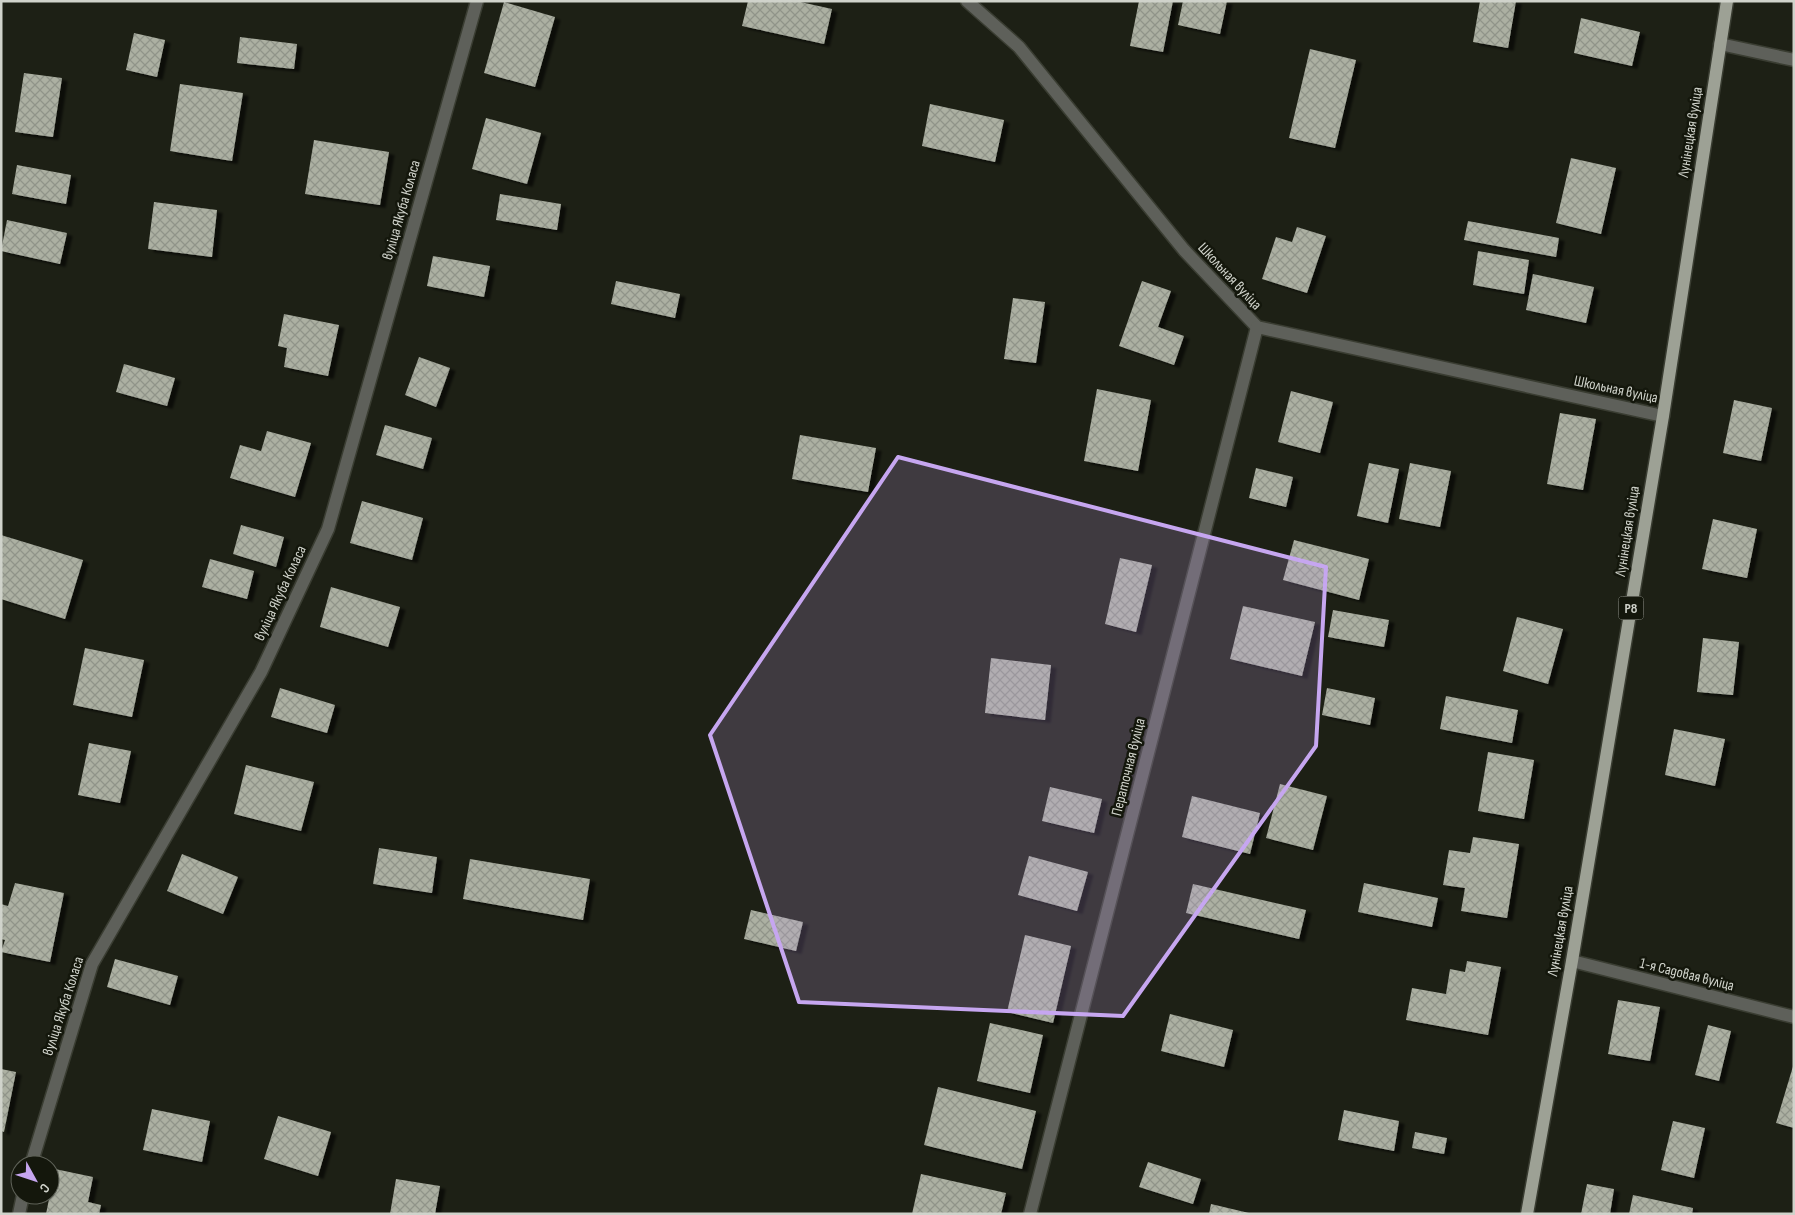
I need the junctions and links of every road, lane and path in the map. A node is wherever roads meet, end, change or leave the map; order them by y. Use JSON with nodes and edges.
{"nodes":[{"id":1,"x":477,"y":1,"type":"edge"},
{"id":2,"x":967,"y":1,"type":"edge"},
{"id":3,"x":1727,"y":1,"type":"edge"},
{"id":4,"x":1720,"y":44,"type":"junction"},
{"id":5,"x":1794,"y":60,"type":"edge"},
{"id":6,"x":1257,"y":327,"type":"junction"},
{"id":7,"x":1663,"y":416,"type":"junction"},
{"id":8,"x":1572,"y":961,"type":"junction"},
{"id":9,"x":1794,"y":1017,"type":"edge"},
{"id":10,"x":34,"y":1155,"type":"edge"},
{"id":11,"x":1030,"y":1214,"type":"edge"},
{"id":12,"x":1527,"y":1214,"type":"edge"}],
"edges":[{"from":1,"to":10,"type":"street","name":"вуліца Якуба Коласа"},
{"from":2,"to":6,"type":"street","name":"Школьная вуліца"},
{"from":3,"to":4,"type":"main road","name":"Лунінецкая вуліца","number":"Р8"},
{"from":4,"to":5,"type":"street"},
{"from":4,"to":7,"type":"main road","name":"Лунінецкая вуліца","number":"Р8"},
{"from":6,"to":7,"type":"street","name":"Школьная вуліца"},
{"from":6,"to":11,"type":"street","name":"Ператочная вуліца"},
{"from":7,"to":8,"type":"main road","name":"Лунінецкая вуліца","number":"Р8"},
{"from":8,"to":9,"type":"street","name":"1-я Садовая вуліца"},
{"from":8,"to":12,"type":"main road","name":"Лунінецкая вуліца","number":"Р8"}]}
